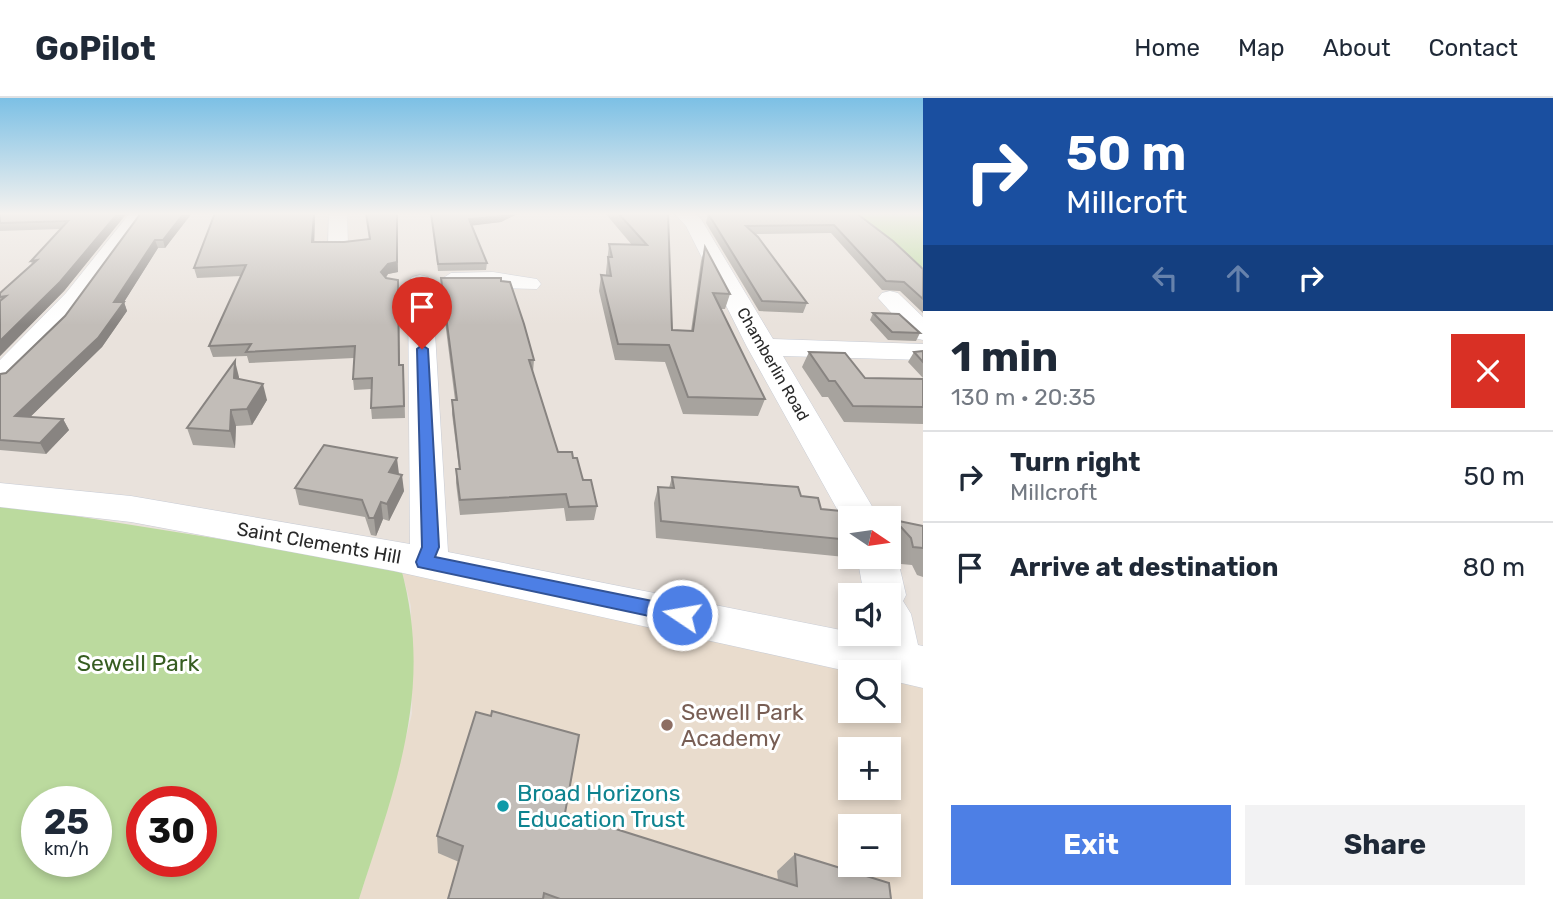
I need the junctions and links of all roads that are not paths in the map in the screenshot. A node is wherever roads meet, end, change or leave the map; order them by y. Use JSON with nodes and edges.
{"nodes":[{"id":1,"x":112,"y":250,"type":"edge"},
{"id":2,"x":710,"y":250,"type":"edge"},
{"id":3,"x":529,"y":284,"type":"dead end"},
{"id":4,"x":890,"y":298,"type":"dead end"},
{"id":5,"x":923,"y":332,"type":"edge"},
{"id":6,"x":761,"y":347,"type":"junction"},
{"id":7,"x":923,"y":352,"type":"edge"},
{"id":8,"x":0,"y":374,"type":"edge"},
{"id":9,"x":0,"y":495,"type":"edge"},
{"id":10,"x":853,"y":506,"type":"edge"},
{"id":11,"x":424,"y":562,"type":"junction"},
{"id":12,"x":901,"y":643,"type":"edge"},
{"id":13,"x":910,"y":664,"type":"edge"}],
"edges":[{"from":1,"to":8,"type":"street"},
{"from":2,"to":6,"type":"street","name":"Chamberlin Road"},
{"from":3,"to":11,"type":"street"},
{"from":4,"to":5,"type":"street"},
{"from":6,"to":7,"type":"street"},
{"from":6,"to":10,"type":"street","name":"Chamberlin Road"},
{"from":9,"to":11,"type":"street","name":"Saint Clements Hill"},
{"from":11,"to":13,"type":"street","name":"Saint Clements Hill"},
{"from":12,"to":13,"type":"street"}]}
